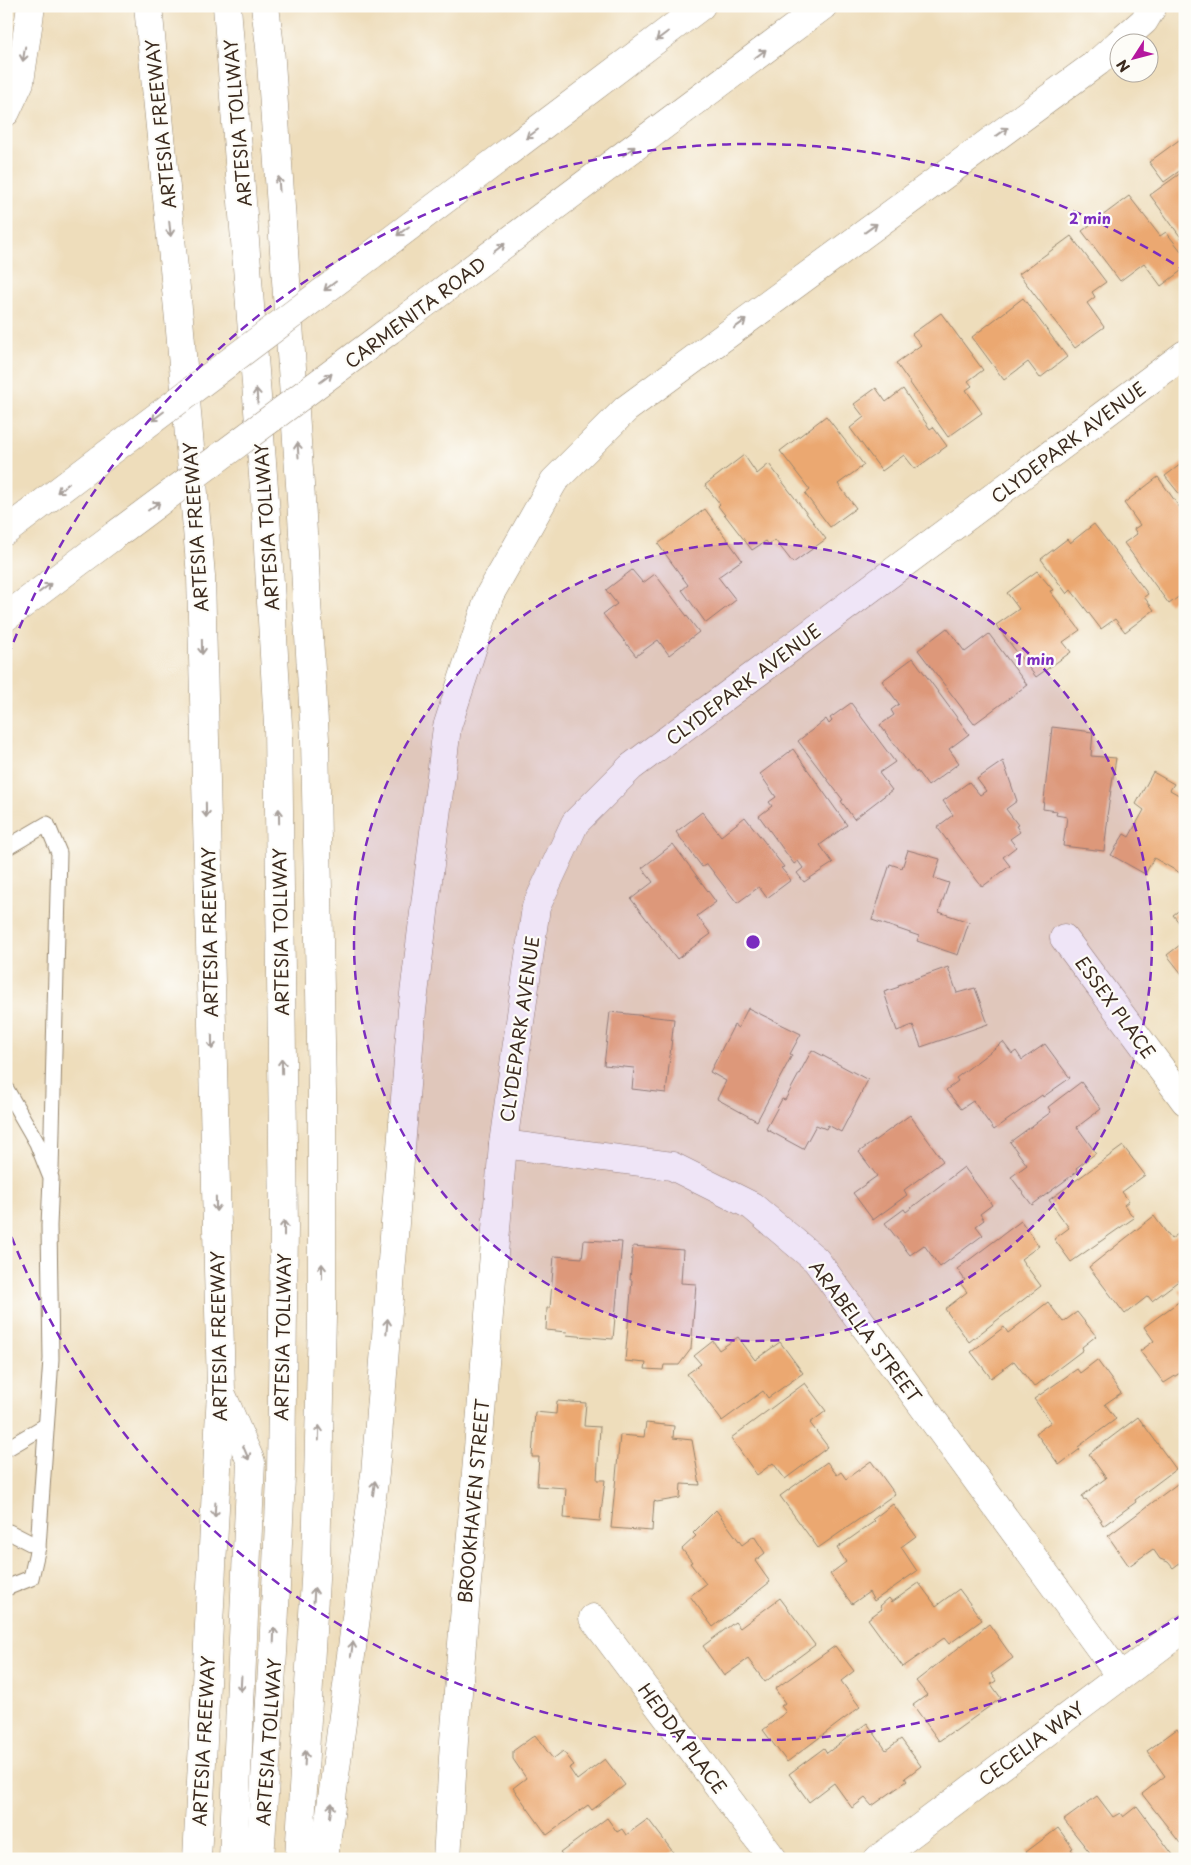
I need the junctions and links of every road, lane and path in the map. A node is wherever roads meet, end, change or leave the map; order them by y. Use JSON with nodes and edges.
{"nodes":[{"id":1,"x":31,"y":6,"type":"edge"},
{"id":2,"x":148,"y":6,"type":"edge"},
{"id":3,"x":227,"y":6,"type":"edge"},
{"id":4,"x":265,"y":6,"type":"edge"},
{"id":5,"x":701,"y":6,"type":"edge"},
{"id":6,"x":823,"y":6,"type":"edge"},
{"id":7,"x":1153,"y":6,"type":"edge"},
{"id":8,"x":1132,"y":32,"type":"edge"},
{"id":9,"x":1108,"y":53,"type":"edge"},
{"id":10,"x":6,"y":112,"type":"edge"},
{"id":11,"x":1185,"y":354,"type":"edge"},
{"id":12,"x":6,"y":530,"type":"edge"},
{"id":13,"x":6,"y":617,"type":"edge"},
{"id":14,"x":6,"y":848,"type":"edge"},
{"id":15,"x":1064,"y":938,"type":"dead end"},
{"id":16,"x":6,"y":1089,"type":"edge"},
{"id":17,"x":1185,"y":1101,"type":"edge"},
{"id":18,"x":503,"y":1144,"type":"junction"},
{"id":19,"x":50,"y":1178,"type":"junction"},
{"id":20,"x":221,"y":1391,"type":"junction"},
{"id":21,"x":45,"y":1426,"type":"junction"},
{"id":22,"x":6,"y":1449,"type":"edge"},
{"id":23,"x":6,"y":1533,"type":"edge"},
{"id":24,"x":38,"y":1548,"type":"junction"},
{"id":25,"x":6,"y":1588,"type":"edge"},
{"id":26,"x":593,"y":1618,"type":"dead end"},
{"id":27,"x":1185,"y":1628,"type":"edge"},
{"id":28,"x":1120,"y":1676,"type":"junction"},
{"id":29,"x":197,"y":1859,"type":"edge"},
{"id":30,"x":233,"y":1859,"type":"edge"},
{"id":31,"x":260,"y":1859,"type":"edge"},
{"id":32,"x":299,"y":1859,"type":"edge"},
{"id":33,"x":324,"y":1859,"type":"edge"},
{"id":34,"x":447,"y":1859,"type":"edge"},
{"id":35,"x":773,"y":1859,"type":"edge"},
{"id":36,"x":878,"y":1859,"type":"edge"}],
"edges":[{"from":1,"to":10,"type":"main road","one_way":true},
{"from":2,"to":20,"type":"main road","name":"ARTESIA FREEWAY","one_way":true},
{"from":31,"to":3,"type":"main road","name":"ARTESIA TOLLWAY","one_way":true},
{"from":32,"to":4,"type":"main road","one_way":true},
{"from":5,"to":12,"type":"main road","one_way":true,"bridge":true},
{"from":13,"to":6,"type":"main road","name":"CARMENITA ROAD","one_way":true,"bridge":true},
{"from":7,"to":8,"type":"main road"},
{"from":33,"to":9,"type":"main road","one_way":true},
{"from":11,"to":18,"type":"main road","name":"CLYDEPARK AVENUE"},
{"from":14,"to":19,"type":"lane"},
{"from":15,"to":17,"type":"main road","name":"ESSEX PLACE"},
{"from":16,"to":19,"type":"lane"},
{"from":18,"to":28,"type":"main road","name":"ARABELLA STREET"},
{"from":18,"to":34,"type":"main road","name":"BROOKHAVEN STREET"},
{"from":19,"to":21,"type":"lane"},
{"from":20,"to":29,"type":"main road","name":"ARTESIA FREEWAY","one_way":true},
{"from":20,"to":30,"type":"main road","name":"ARTESIA TOLLWAY","one_way":true},
{"from":21,"to":22,"type":"lane"},
{"from":21,"to":24,"type":"lane"},
{"from":23,"to":24,"type":"lane"},
{"from":24,"to":25,"type":"lane"},
{"from":26,"to":35,"type":"main road","name":"HEDDA PLACE"},
{"from":27,"to":28,"type":"main road","name":"CECELIA WAY"},
{"from":28,"to":36,"type":"main road","name":"CECELIA WAY"}]}
